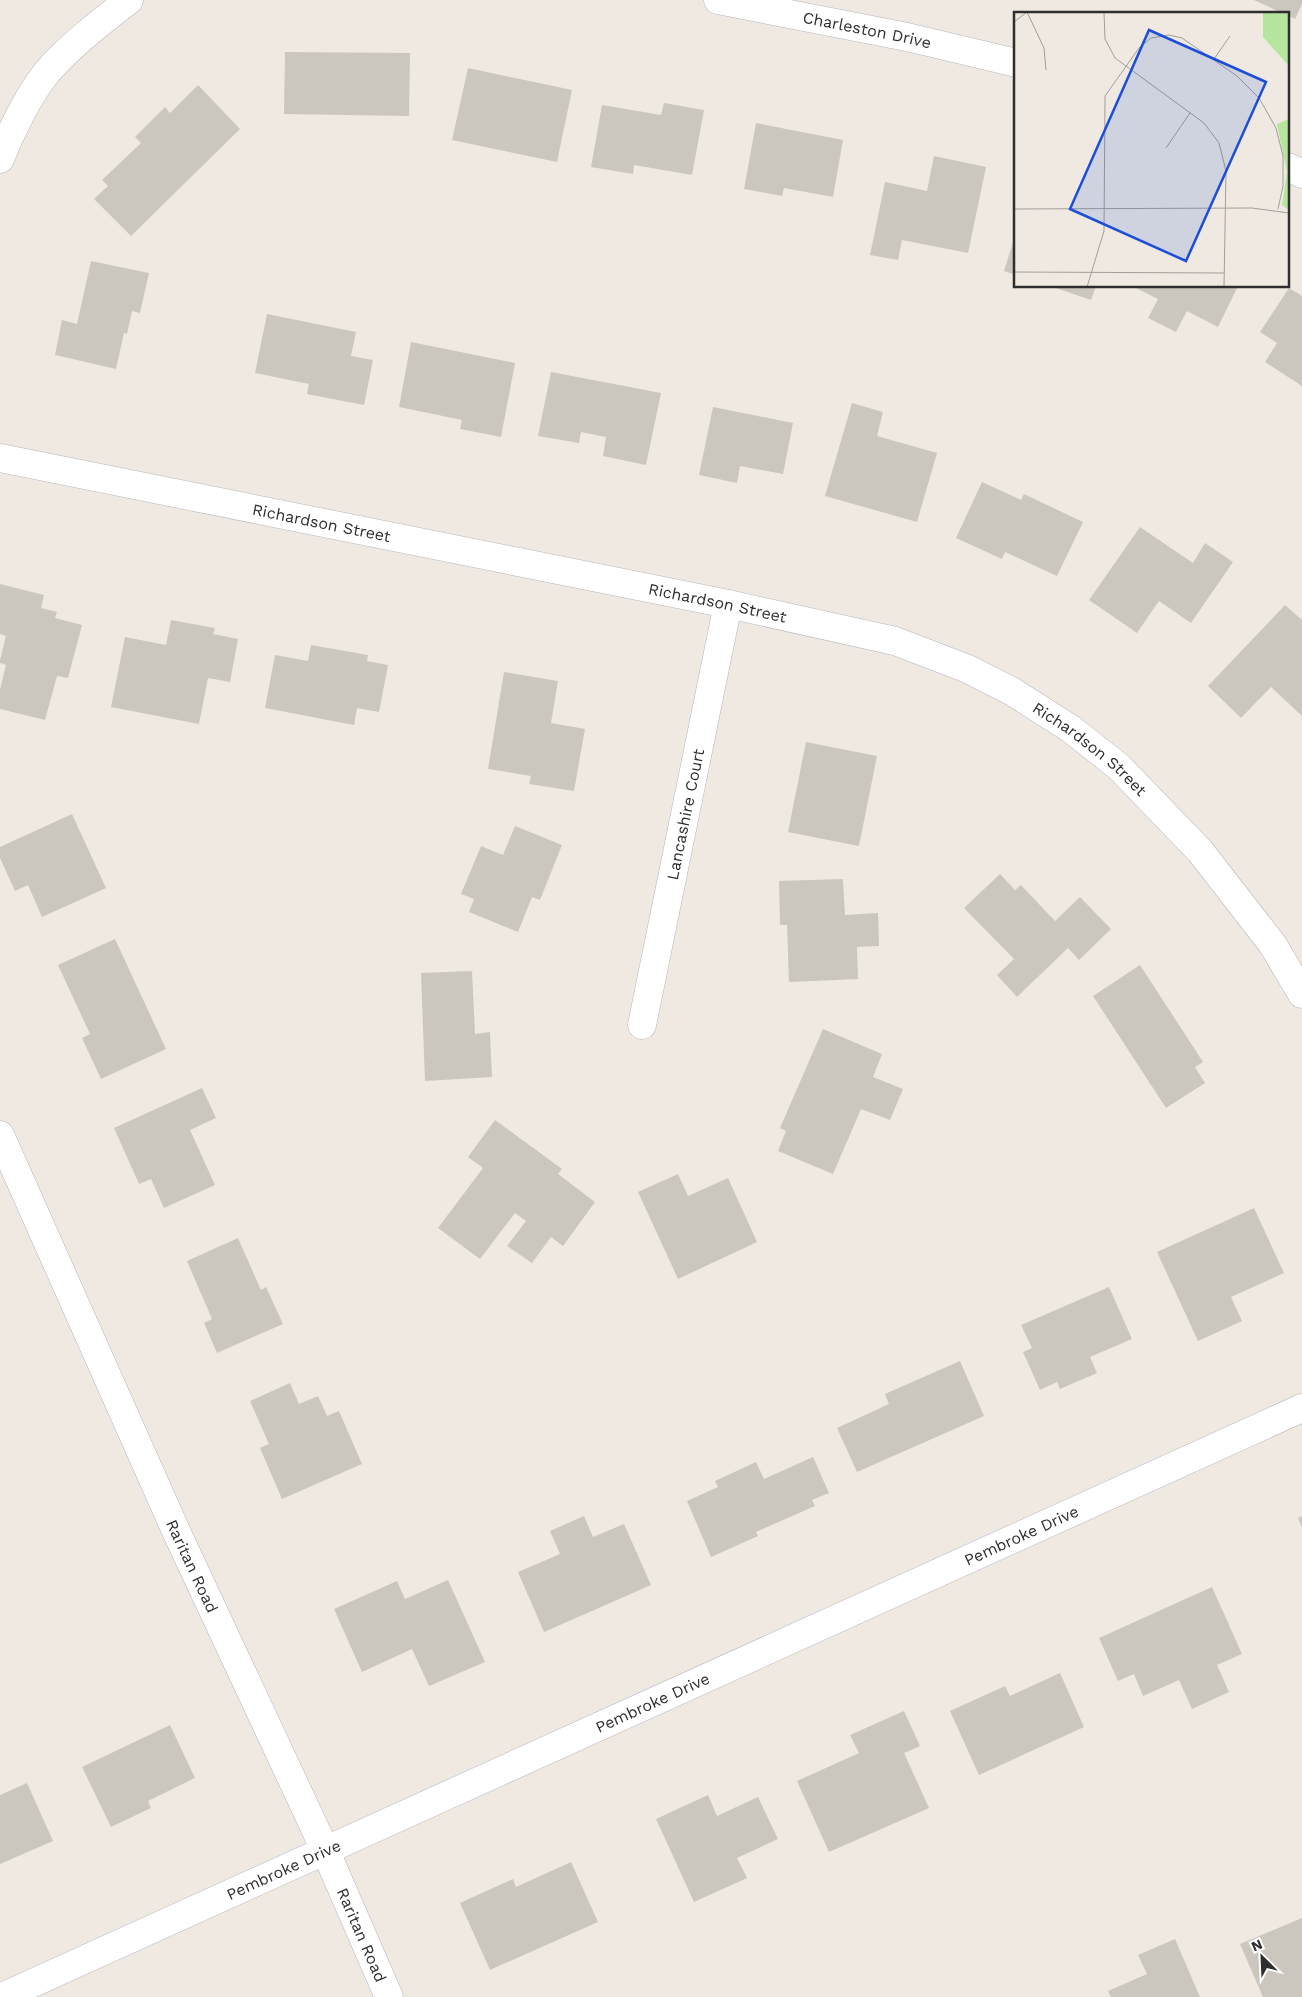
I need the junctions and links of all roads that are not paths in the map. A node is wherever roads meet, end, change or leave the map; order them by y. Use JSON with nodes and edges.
{"nodes":[{"id":1,"x":129,"y":0,"type":"edge"},
{"id":2,"x":726,"y":1,"type":"edge"},
{"id":3,"x":1014,"y":63,"type":"edge"},
{"id":4,"x":0,"y":158,"type":"edge"},
{"id":5,"x":1290,"y":168,"type":"edge"},
{"id":6,"x":1302,"y":174,"type":"edge"},
{"id":7,"x":0,"y":458,"type":"edge"},
{"id":8,"x":728,"y":604,"type":"junction"},
{"id":9,"x":1302,"y":994,"type":"edge"},
{"id":10,"x":642,"y":1025,"type":"dead end"},
{"id":11,"x":0,"y":1135,"type":"edge"},
{"id":12,"x":1302,"y":1408,"type":"edge"},
{"id":13,"x":326,"y":1852,"type":"junction"},
{"id":14,"x":2,"y":1997,"type":"edge"},
{"id":15,"x":389,"y":1997,"type":"edge"}],
"edges":[{"from":1,"to":4,"type":"street"},
{"from":2,"to":3,"type":"street","name":"Charleston Drive"},
{"from":5,"to":6,"type":"street"},
{"from":7,"to":8,"type":"street","name":"Richardson Street"},
{"from":8,"to":9,"type":"street","name":"Richardson Street"},
{"from":8,"to":10,"type":"street","name":"Lancashire Court"},
{"from":11,"to":13,"type":"street","name":"Raritan Road"},
{"from":12,"to":13,"type":"street","name":"Pembroke Drive"},
{"from":13,"to":14,"type":"street","name":"Pembroke Drive"},
{"from":13,"to":15,"type":"street","name":"Raritan Road"}]}
